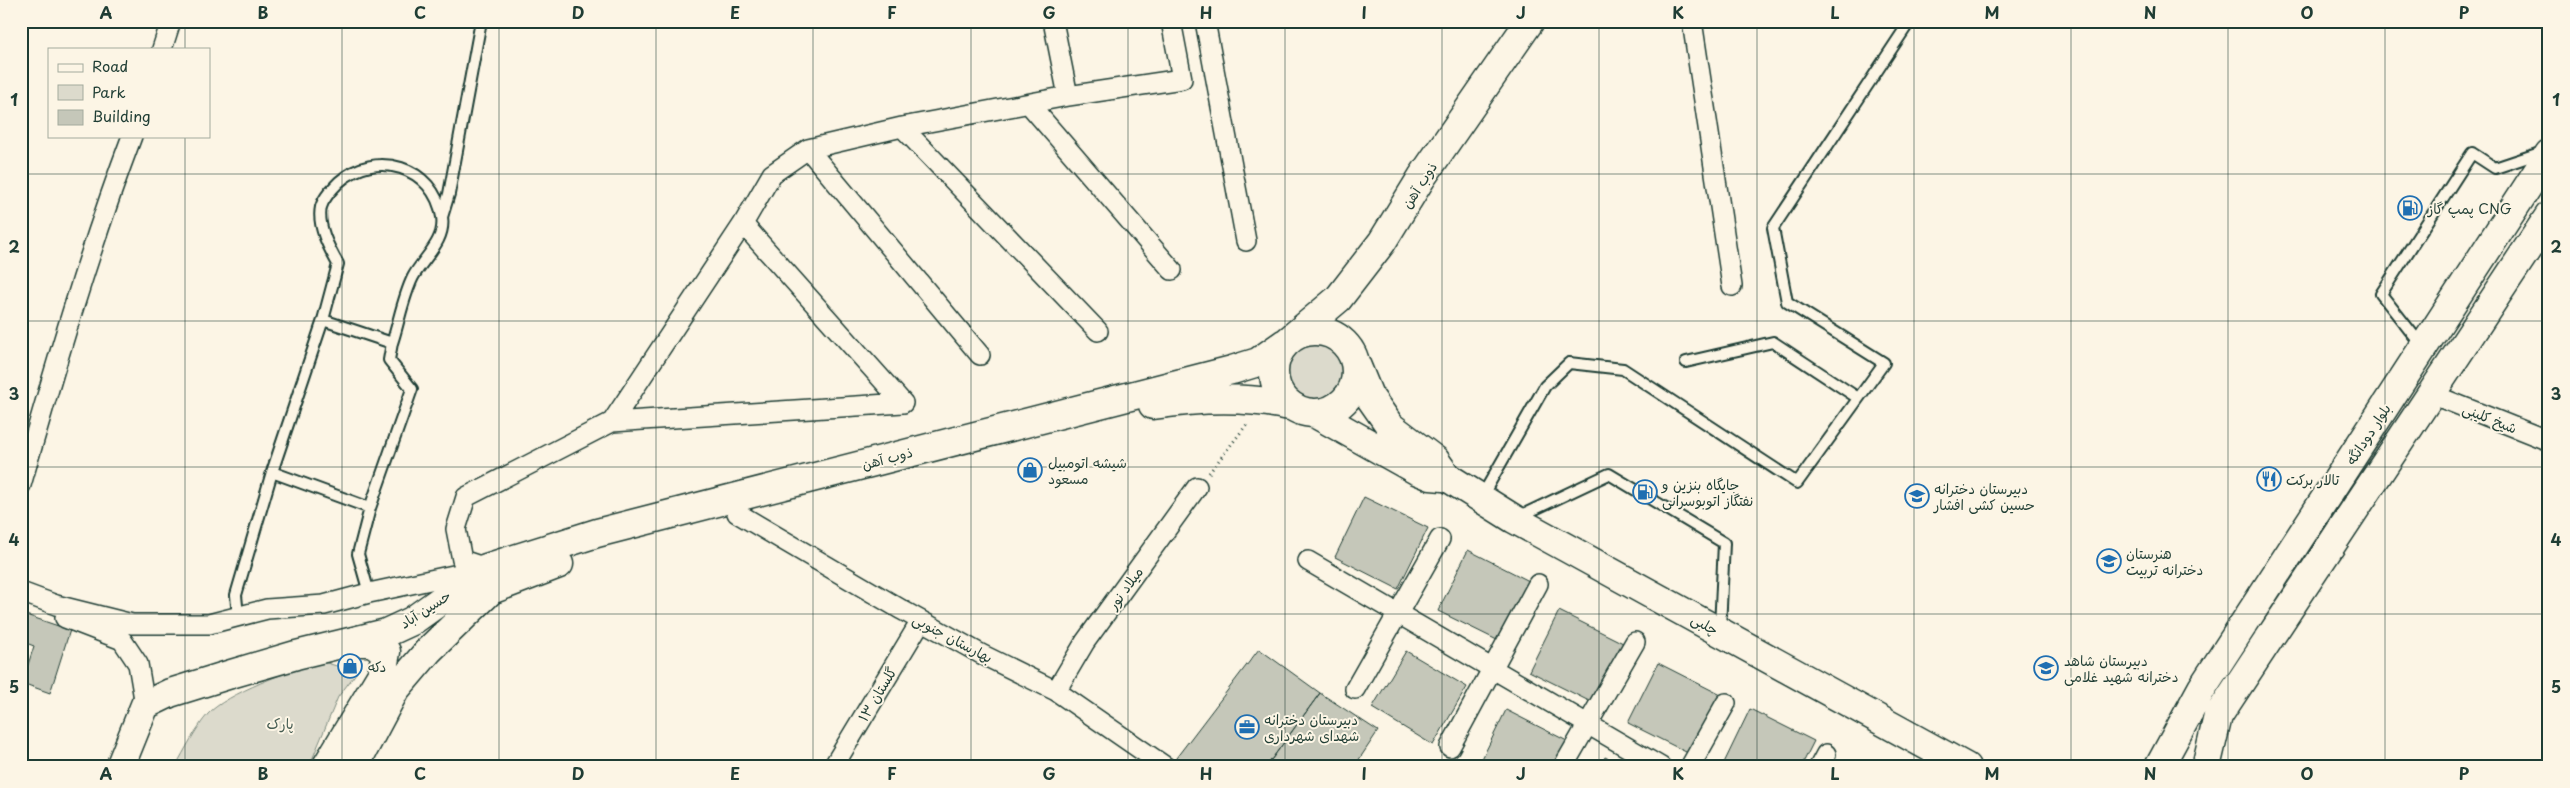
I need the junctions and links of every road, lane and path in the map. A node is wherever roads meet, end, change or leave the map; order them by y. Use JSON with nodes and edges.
{"nodes":[{"id":1,"x":172,"y":21,"type":"edge"},
{"id":2,"x":481,"y":21,"type":"edge"},
{"id":3,"x":1053,"y":21,"type":"edge"},
{"id":4,"x":1171,"y":21,"type":"edge"},
{"id":5,"x":1204,"y":21,"type":"edge"},
{"id":6,"x":1530,"y":21,"type":"edge"},
{"id":7,"x":1692,"y":21,"type":"edge"},
{"id":8,"x":1910,"y":21,"type":"edge"},
{"id":9,"x":162,"y":48,"type":"edge"},
{"id":10,"x":1068,"y":96,"type":"junction"},
{"id":11,"x":1030,"y":104,"type":"junction"},
{"id":12,"x":902,"y":127,"type":"junction"},
{"id":13,"x":131,"y":138,"type":"edge"},
{"id":14,"x":808,"y":149,"type":"junction"},
{"id":15,"x":2549,"y":150,"type":"edge"},
{"id":16,"x":2549,"y":154,"type":"edge"},
{"id":17,"x":2549,"y":216,"type":"edge"},
{"id":18,"x":442,"y":217,"type":"junction"},
{"id":19,"x":743,"y":224,"type":"junction"},
{"id":20,"x":1246,"y":241,"type":"dead end"},
{"id":21,"x":1172,"y":270,"type":"dead end"},
{"id":22,"x":1732,"y":286,"type":"dead end"},
{"id":23,"x":323,"y":320,"type":"junction"},
{"id":24,"x":1098,"y":331,"type":"dead end"},
{"id":25,"x":1289,"y":339,"type":"junction"},
{"id":26,"x":392,"y":343,"type":"junction"},
{"id":27,"x":2423,"y":348,"type":"junction"},
{"id":28,"x":980,"y":355,"type":"dead end"},
{"id":29,"x":1356,"y":362,"type":"junction"},
{"id":30,"x":1686,"y":362,"type":"dead end"},
{"id":31,"x":2401,"y":382,"type":"junction"},
{"id":32,"x":2431,"y":394,"type":"junction"},
{"id":33,"x":1858,"y":398,"type":"junction"},
{"id":34,"x":1277,"y":404,"type":"junction"},
{"id":35,"x":1316,"y":414,"type":"junction"},
{"id":36,"x":612,"y":422,"type":"junction"},
{"id":37,"x":2549,"y":441,"type":"edge"},
{"id":38,"x":272,"y":472,"type":"junction"},
{"id":39,"x":1447,"y":477,"type":"junction"},
{"id":40,"x":21,"y":485,"type":"edge"},
{"id":41,"x":1198,"y":487,"type":"joint"},
{"id":42,"x":1481,"y":498,"type":"junction"},
{"id":43,"x":735,"y":505,"type":"junction"},
{"id":44,"x":370,"y":508,"type":"junction"},
{"id":45,"x":1514,"y":519,"type":"junction"},
{"id":46,"x":1440,"y":539,"type":"dead end"},
{"id":47,"x":1308,"y":561,"type":"dead end"},
{"id":48,"x":488,"y":579,"type":"junction"},
{"id":49,"x":1538,"y":584,"type":"dead end"},
{"id":50,"x":21,"y":592,"type":"edge"},
{"id":51,"x":369,"y":593,"type":"junction"},
{"id":52,"x":21,"y":602,"type":"edge"},
{"id":53,"x":1398,"y":614,"type":"junction"},
{"id":54,"x":238,"y":616,"type":"junction"},
{"id":55,"x":922,"y":621,"type":"junction"},
{"id":56,"x":1720,"y":632,"type":"junction"},
{"id":57,"x":350,"y":641,"type":"junction"},
{"id":58,"x":1635,"y":642,"type":"dead end"},
{"id":59,"x":1493,"y":670,"type":"junction"},
{"id":60,"x":1355,"y":689,"type":"dead end"},
{"id":61,"x":1056,"y":691,"type":"junction"},
{"id":62,"x":1726,"y":703,"type":"dead end"},
{"id":63,"x":145,"y":705,"type":"junction"},
{"id":64,"x":1588,"y":724,"type":"junction"},
{"id":65,"x":1450,"y":747,"type":"dead end"},
{"id":66,"x":1165,"y":766,"type":"edge"},
{"id":67,"x":120,"y":767,"type":"edge"},
{"id":68,"x":326,"y":767,"type":"edge"},
{"id":69,"x":354,"y":767,"type":"edge"},
{"id":70,"x":833,"y":767,"type":"edge"},
{"id":71,"x":1563,"y":767,"type":"edge"},
{"id":72,"x":1661,"y":767,"type":"edge"},
{"id":73,"x":1690,"y":767,"type":"edge"},
{"id":74,"x":1966,"y":767,"type":"edge"},
{"id":75,"x":2159,"y":767,"type":"edge"},
{"id":76,"x":2206,"y":767,"type":"edge"}],
"edges":[{"from":1,"to":9,"type":"street"},
{"from":2,"to":18,"type":"lane"},
{"from":3,"to":10,"type":"street"},
{"from":4,"to":10,"type":"street"},
{"from":5,"to":20,"type":"street"},
{"from":6,"to":25,"type":"main road","name":"ذوب آهن"},
{"from":7,"to":22,"type":"street"},
{"from":8,"to":33,"type":"lane"},
{"from":10,"to":11,"type":"street"},
{"from":11,"to":12,"type":"street"},
{"from":11,"to":21,"type":"street"},
{"from":12,"to":14,"type":"street"},
{"from":12,"to":24,"type":"street"},
{"from":13,"to":40,"type":"street"},
{"from":14,"to":19,"type":"street"},
{"from":14,"to":28,"type":"street"},
{"from":15,"to":27,"type":"lane"},
{"from":16,"to":27,"type":"main road","name":"بلوار دودانگه"},
{"from":17,"to":32,"type":"main road"},
{"from":18,"to":23,"type":"lane"},
{"from":18,"to":26,"type":"lane"},
{"from":19,"to":36,"type":"street"},
{"from":19,"to":36,"type":"street"},
{"from":23,"to":26,"type":"lane"},
{"from":23,"to":38,"type":"lane"},
{"from":25,"to":29,"type":"main road"},
{"from":25,"to":34,"type":"main road"},
{"from":25,"to":43,"type":"main road","name":"ذوب آهن"},
{"from":26,"to":44,"type":"lane"},
{"from":27,"to":31,"type":"main road","name":"بلوار دودانگه"},
{"from":29,"to":35,"type":"main road"},
{"from":29,"to":39,"type":"main road"},
{"from":30,"to":33,"type":"lane"},
{"from":31,"to":32,"type":"main road"},
{"from":31,"to":75,"type":"main road","name":"بلوار دودانگه"},
{"from":32,"to":37,"type":"street","name":"شیخ کلینی"},
{"from":32,"to":76,"type":"main road"},
{"from":33,"to":42,"type":"lane"},
{"from":34,"to":35,"type":"main road"},
{"from":34,"to":41,"type":"path"},
{"from":34,"to":43,"type":"main road","name":"ذوب آهن"},
{"from":35,"to":39,"type":"main road"},
{"from":36,"to":48,"type":"street"},
{"from":38,"to":44,"type":"lane"},
{"from":38,"to":54,"type":"lane"},
{"from":39,"to":42,"type":"main road","name":"چلبی"},
{"from":41,"to":61,"type":"street","name":"میلاد نور"},
{"from":42,"to":45,"type":"main road","name":"چلبی"},
{"from":43,"to":48,"type":"main road","name":"ذوب آهن"},
{"from":43,"to":55,"type":"street","name":"بهارستان جنوبی"},
{"from":44,"to":51,"type":"lane"},
{"from":45,"to":56,"type":"main road","name":"چلبی"},
{"from":45,"to":56,"type":"lane"},
{"from":46,"to":53,"type":"street"},
{"from":47,"to":53,"type":"street"},
{"from":48,"to":51,"type":"street"},
{"from":48,"to":57,"type":"main road","name":"حسین آباد"},
{"from":48,"to":69,"type":"main road","name":"حسین آباد"},
{"from":49,"to":59,"type":"street"},
{"from":50,"to":54,"type":"street"},
{"from":51,"to":54,"type":"street"},
{"from":52,"to":63,"type":"street"},
{"from":53,"to":59,"type":"street"},
{"from":53,"to":60,"type":"street"},
{"from":55,"to":61,"type":"street","name":"بهارستان جنوبی"},
{"from":55,"to":70,"type":"street","name":"گلستان ۱۳"},
{"from":56,"to":74,"type":"main road","name":"چلبی"},
{"from":57,"to":63,"type":"main road","name":"حسین آباد"},
{"from":57,"to":68,"type":"main road"},
{"from":58,"to":64,"type":"street"},
{"from":59,"to":64,"type":"street"},
{"from":59,"to":65,"type":"street"},
{"from":61,"to":66,"type":"street","name":"بهارستان جنوبی"},
{"from":62,"to":73,"type":"street"},
{"from":63,"to":67,"type":"main road"},
{"from":64,"to":71,"type":"street"},
{"from":64,"to":72,"type":"street"}]}
